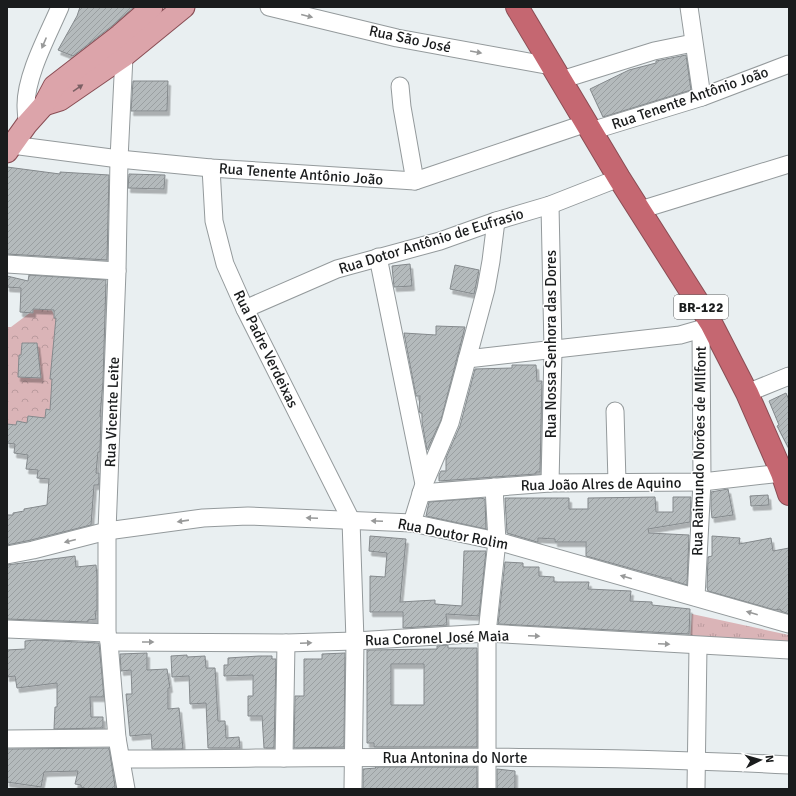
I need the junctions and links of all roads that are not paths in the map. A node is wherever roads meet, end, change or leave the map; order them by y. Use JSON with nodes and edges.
{"nodes":[{"id":1,"x":60,"y":7,"type":"edge"},
{"id":2,"x":152,"y":7,"type":"edge"},
{"id":3,"x":184,"y":7,"type":"edge"},
{"id":4,"x":270,"y":7,"type":"edge"},
{"id":5,"x":517,"y":7,"type":"edge"},
{"id":6,"x":689,"y":7,"type":"edge"},
{"id":7,"x":120,"y":35,"type":"junction"},
{"id":8,"x":694,"y":43,"type":"junction"},
{"id":9,"x":124,"y":56,"type":"junction"},
{"id":10,"x":789,"y":64,"type":"edge"},
{"id":11,"x":556,"y":73,"type":"junction"},
{"id":12,"x":400,"y":86,"type":"dead end"},
{"id":13,"x":702,"y":97,"type":"junction"},
{"id":14,"x":44,"y":105,"type":"junction"},
{"id":15,"x":27,"y":124,"type":"junction"},
{"id":16,"x":589,"y":127,"type":"junction"},
{"id":17,"x":9,"y":148,"type":"edge"},
{"id":18,"x":118,"y":159,"type":"junction"},
{"id":19,"x":789,"y":164,"type":"edge"},
{"id":20,"x":211,"y":168,"type":"junction"},
{"id":21,"x":619,"y":178,"type":"junction"},
{"id":22,"x":414,"y":181,"type":"junction"},
{"id":23,"x":550,"y":205,"type":"junction"},
{"id":24,"x":640,"y":210,"type":"junction"},
{"id":25,"x":496,"y":221,"type":"junction"},
{"id":26,"x":378,"y":258,"type":"junction"},
{"id":27,"x":7,"y":264,"type":"edge"},
{"id":28,"x":117,"y":271,"type":"junction"},
{"id":29,"x":245,"y":309,"type":"junction"},
{"id":30,"x":706,"y":326,"type":"junction"},
{"id":31,"x":553,"y":350,"type":"junction"},
{"id":32,"x":467,"y":359,"type":"junction"},
{"id":33,"x":789,"y":376,"type":"edge"},
{"id":34,"x":747,"y":393,"type":"junction"},
{"id":35,"x":615,"y":411,"type":"dead end"},
{"id":36,"x":785,"y":472,"type":"edge"},
{"id":37,"x":617,"y":482,"type":"junction"},
{"id":38,"x":702,"y":482,"type":"junction"},
{"id":39,"x":550,"y":483,"type":"junction"},
{"id":40,"x":494,"y":486,"type":"junction"},
{"id":41,"x":422,"y":488,"type":"junction"},
{"id":42,"x":789,"y":494,"type":"edge"},
{"id":43,"x":351,"y":520,"type":"junction"},
{"id":44,"x":412,"y":523,"type":"junction"},
{"id":45,"x":107,"y":531,"type":"junction"},
{"id":46,"x":496,"y":540,"type":"junction"},
{"id":47,"x":7,"y":555,"type":"edge"},
{"id":48,"x":696,"y":597,"type":"junction"},
{"id":49,"x":789,"y":624,"type":"edge"},
{"id":50,"x":7,"y":629,"type":"edge"},
{"id":51,"x":487,"y":633,"type":"junction"},
{"id":52,"x":108,"y":638,"type":"junction"},
{"id":53,"x":355,"y":641,"type":"junction"},
{"id":54,"x":286,"y":643,"type":"junction"},
{"id":55,"x":698,"y":646,"type":"junction"},
{"id":56,"x":789,"y":650,"type":"edge"},
{"id":57,"x":118,"y":738,"type":"junction"},
{"id":58,"x":7,"y":739,"type":"edge"},
{"id":59,"x":353,"y":757,"type":"junction"},
{"id":60,"x":488,"y":757,"type":"junction"},
{"id":61,"x":284,"y":758,"type":"junction"},
{"id":62,"x":121,"y":759,"type":"junction"},
{"id":63,"x":696,"y":760,"type":"junction"},
{"id":64,"x":789,"y":765,"type":"edge"},
{"id":65,"x":126,"y":789,"type":"edge"},
{"id":66,"x":353,"y":789,"type":"edge"},
{"id":67,"x":487,"y":789,"type":"edge"},
{"id":68,"x":696,"y":789,"type":"edge"}],
"edges":[{"from":1,"to":15,"type":"street","one_way":true},
{"from":2,"to":7,"type":"main road"},
{"from":3,"to":9,"type":"main road"},
{"from":4,"to":11,"type":"street","name":"Rua São José","one_way":true},
{"from":5,"to":11,"type":"highway","number":"BR-122"},
{"from":6,"to":8,"type":"street"},
{"from":7,"to":9,"type":"street","name":"Rua Vicente Leite"},
{"from":7,"to":14,"type":"main road"},
{"from":8,"to":11,"type":"street"},
{"from":8,"to":13,"type":"street"},
{"from":14,"to":9,"type":"main road","one_way":true},
{"from":9,"to":18,"type":"street","name":"Rua Vicente Leite"},
{"from":10,"to":13,"type":"street","name":"Rua Tenente Antônio João"},
{"from":11,"to":16,"type":"highway","number":"BR-122"},
{"from":12,"to":22,"type":"street"},
{"from":13,"to":16,"type":"street","name":"Rua Tenente Antônio João"},
{"from":14,"to":15,"type":"main road"},
{"from":15,"to":17,"type":"main road"},
{"from":16,"to":21,"type":"highway","number":"BR-122"},
{"from":16,"to":22,"type":"street","name":"Rua Tenente Antônio João"},
{"from":17,"to":18,"type":"street","name":"Rua Tenente Antônio João"},
{"from":18,"to":20,"type":"street","name":"Rua Tenente Antônio João"},
{"from":18,"to":28,"type":"street","name":"Rua Vicente Leite"},
{"from":19,"to":24,"type":"street"},
{"from":20,"to":22,"type":"street","name":"Rua Tenente Antônio João"},
{"from":20,"to":29,"type":"street","name":"Rua Padre Verdeixas"},
{"from":21,"to":23,"type":"street","name":"Rua Dotor Antônio de Eufrasio"},
{"from":21,"to":24,"type":"highway","number":"BR-122"},
{"from":23,"to":25,"type":"street","name":"Rua Dotor Antônio de Eufrasio"},
{"from":23,"to":31,"type":"street","name":"Rua Nossa Senhora das Dores"},
{"from":24,"to":30,"type":"highway","number":"BR-122"},
{"from":25,"to":26,"type":"street","name":"Rua Dotor Antônio de Eufrasio"},
{"from":25,"to":32,"type":"street"},
{"from":26,"to":29,"type":"street","name":"Rua Dotor Antônio de Eufrasio"},
{"from":26,"to":41,"type":"street"},
{"from":27,"to":28,"type":"street"},
{"from":28,"to":45,"type":"street","name":"Rua Vicente Leite"},
{"from":29,"to":43,"type":"street","name":"Rua Padre Verdeixas"},
{"from":30,"to":31,"type":"street"},
{"from":30,"to":34,"type":"highway","number":"BR-122"},
{"from":30,"to":38,"type":"street","name":"Rua Raimundo Norões de MIlfont"},
{"from":31,"to":32,"type":"street"},
{"from":31,"to":39,"type":"street","name":"Rua Nossa Senhora das Dores"},
{"from":32,"to":41,"type":"street"},
{"from":33,"to":34,"type":"street"},
{"from":34,"to":36,"type":"highway","number":"BR-122"},
{"from":35,"to":37,"type":"street"},
{"from":36,"to":38,"type":"street","name":"Rua João Alres de Aquino"},
{"from":36,"to":42,"type":"highway","number":"BR-122"},
{"from":37,"to":38,"type":"street","name":"Rua João Alres de Aquino"},
{"from":37,"to":39,"type":"street","name":"Rua João Alres de Aquino"},
{"from":38,"to":48,"type":"street","name":"Rua Raimundo Norões de MIlfont"},
{"from":39,"to":40,"type":"street","name":"Rua João Alres de Aquino"},
{"from":40,"to":41,"type":"street","name":"Rua João Alres de Aquino"},
{"from":40,"to":46,"type":"street"},
{"from":41,"to":44,"type":"street"},
{"from":44,"to":43,"type":"street","name":"Rua Doutor Rolim","one_way":true},
{"from":43,"to":45,"type":"street","name":"Rua Doutor Rolim","one_way":true},
{"from":43,"to":53,"type":"street"},
{"from":44,"to":46,"type":"street","name":"Rua Doutor Rolim"},
{"from":45,"to":47,"type":"street","name":"Rua Doutor Rolim","one_way":true},
{"from":45,"to":52,"type":"street","name":"Rua Vicente Leite"},
{"from":48,"to":46,"type":"street","name":"Rua Doutor Rolim","one_way":true},
{"from":46,"to":51,"type":"street"},
{"from":49,"to":48,"type":"street","name":"Rua Doutor Rolim","one_way":true},
{"from":50,"to":52,"type":"street","name":"Rua Coronel José Maia"},
{"from":51,"to":53,"type":"street","name":"Rua Coronel José Maia"},
{"from":51,"to":55,"type":"street","name":"Rua Coronel José Maia","one_way":true},
{"from":51,"to":60,"type":"street"},
{"from":52,"to":54,"type":"street","name":"Rua Coronel José Maia","one_way":true},
{"from":52,"to":57,"type":"street","name":"Rua Vicente Leite"},
{"from":54,"to":53,"type":"street","name":"Rua Coronel José Maia","one_way":true},
{"from":53,"to":59,"type":"street"},
{"from":54,"to":61,"type":"street"},
{"from":55,"to":56,"type":"street","name":"Rua Coronel José Maia"},
{"from":55,"to":63,"type":"street"},
{"from":57,"to":58,"type":"street"},
{"from":57,"to":62,"type":"street","name":"Rua Vicente Leite"},
{"from":59,"to":60,"type":"street","name":"Rua Antonina do Norte"},
{"from":59,"to":61,"type":"street","name":"Rua Antonina do Norte"},
{"from":59,"to":66,"type":"street"},
{"from":60,"to":63,"type":"street","name":"Rua Antonina do Norte"},
{"from":60,"to":67,"type":"street"},
{"from":61,"to":62,"type":"street","name":"Rua Antonina do Norte"},
{"from":62,"to":65,"type":"street","name":"Rua Vicente Leite"},
{"from":63,"to":64,"type":"street","name":"Rua Antonina do Norte"},
{"from":63,"to":68,"type":"street"}]}
